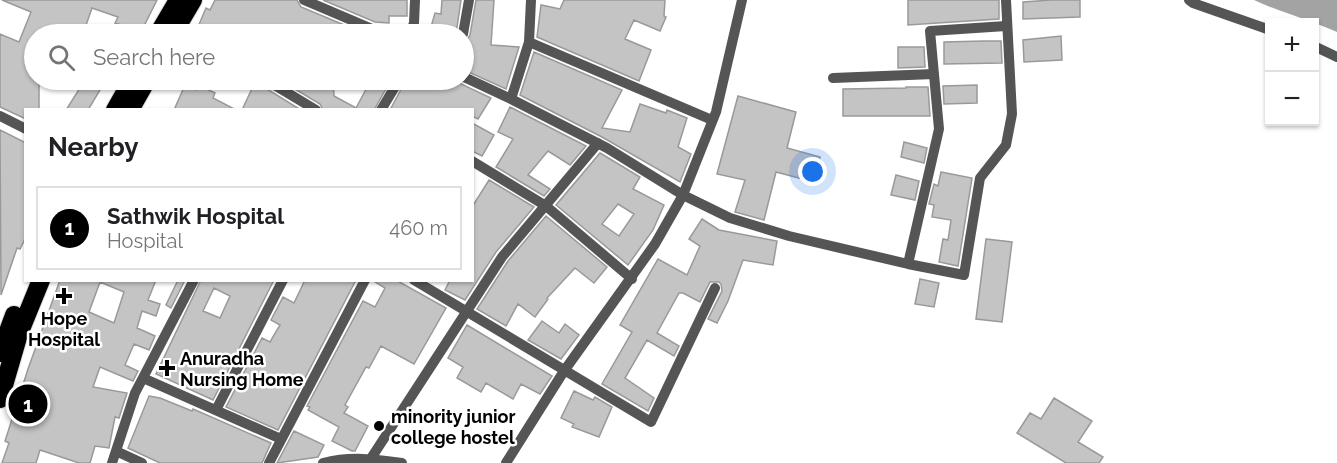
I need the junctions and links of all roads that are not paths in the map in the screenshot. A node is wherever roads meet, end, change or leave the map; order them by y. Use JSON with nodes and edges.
{"nodes":[{"id":1,"x":178,"y":0,"type":"edge"},
{"id":2,"x":193,"y":0,"type":"edge"},
{"id":3,"x":304,"y":0,"type":"edge"},
{"id":4,"x":335,"y":0,"type":"edge"},
{"id":5,"x":415,"y":0,"type":"edge"},
{"id":6,"x":469,"y":0,"type":"edge"},
{"id":7,"x":531,"y":0,"type":"edge"},
{"id":8,"x":742,"y":0,"type":"edge"},
{"id":9,"x":1006,"y":0,"type":"edge"},
{"id":10,"x":1189,"y":0,"type":"edge"},
{"id":11,"x":333,"y":12,"type":"junction"},
{"id":12,"x":164,"y":24,"type":"edge"},
{"id":13,"x":180,"y":24,"type":"edge"},
{"id":14,"x":361,"y":24,"type":"edge"},
{"id":15,"x":414,"y":24,"type":"edge"},
{"id":16,"x":466,"y":24,"type":"edge"},
{"id":17,"x":1006,"y":26,"type":"junction"},
{"id":18,"x":1265,"y":29,"type":"edge"},
{"id":19,"x":529,"y":42,"type":"junction"},
{"id":20,"x":1319,"y":48,"type":"edge"},
{"id":21,"x":1337,"y":57,"type":"edge"},
{"id":22,"x":934,"y":74,"type":"junction"},
{"id":23,"x":833,"y":78,"type":"dead end"},
{"id":24,"x":474,"y":81,"type":"edge"},
{"id":25,"x":126,"y":90,"type":"edge"},
{"id":26,"x":141,"y":90,"type":"edge"},
{"id":27,"x":283,"y":90,"type":"edge"},
{"id":28,"x":393,"y":90,"type":"edge"},
{"id":29,"x":511,"y":99,"type":"junction"},
{"id":30,"x":116,"y":108,"type":"edge"},
{"id":31,"x":131,"y":108,"type":"edge"},
{"id":32,"x":313,"y":108,"type":"edge"},
{"id":33,"x":382,"y":108,"type":"edge"},
{"id":34,"x":0,"y":116,"type":"edge"},
{"id":35,"x":712,"y":120,"type":"junction"},
{"id":36,"x":24,"y":128,"type":"edge"},
{"id":37,"x":597,"y":143,"type":"junction"},
{"id":38,"x":474,"y":162,"type":"edge"},
{"id":39,"x":683,"y":195,"type":"junction"},
{"id":40,"x":546,"y":206,"type":"junction"},
{"id":41,"x":908,"y":264,"type":"junction"},
{"id":42,"x":632,"y":279,"type":"junction"},
{"id":43,"x":27,"y":282,"type":"edge"},
{"id":44,"x":40,"y":282,"type":"edge"},
{"id":45,"x":193,"y":282,"type":"edge"},
{"id":46,"x":282,"y":282,"type":"edge"},
{"id":47,"x":364,"y":282,"type":"edge"},
{"id":48,"x":417,"y":282,"type":"edge"},
{"id":49,"x":715,"y":288,"type":"dead end"},
{"id":50,"x":465,"y":311,"type":"junction"},
{"id":51,"x":0,"y":353,"type":"edge"},
{"id":52,"x":564,"y":371,"type":"junction"},
{"id":53,"x":143,"y":378,"type":"junction"},
{"id":54,"x":0,"y":399,"type":"edge"},
{"id":55,"x":216,"y":410,"type":"junction"},
{"id":56,"x":281,"y":439,"type":"junction"},
{"id":57,"x":116,"y":452,"type":"junction"},
{"id":58,"x":369,"y":460,"type":"edge"},
{"id":59,"x":112,"y":463,"type":"edge"},
{"id":60,"x":142,"y":463,"type":"edge"},
{"id":61,"x":269,"y":463,"type":"edge"},
{"id":62,"x":323,"y":463,"type":"edge"},
{"id":63,"x":402,"y":463,"type":"edge"},
{"id":64,"x":506,"y":463,"type":"edge"}],
"edges":[{"from":1,"to":12,"type":"highway"},
{"from":2,"to":13,"type":"highway"},
{"from":3,"to":11,"type":"street"},
{"from":4,"to":11,"type":"street"},
{"from":5,"to":15,"type":"street"},
{"from":6,"to":16,"type":"street"},
{"from":7,"to":19,"type":"street"},
{"from":8,"to":35,"type":"street"},
{"from":9,"to":17,"type":"street"},
{"from":10,"to":18,"type":"street"},
{"from":11,"to":14,"type":"street"},
{"from":17,"to":22,"type":"street"},
{"from":17,"to":41,"type":"street"},
{"from":19,"to":29,"type":"street"},
{"from":19,"to":35,"type":"street"},
{"from":20,"to":21,"type":"street"},
{"from":22,"to":23,"type":"street"},
{"from":22,"to":41,"type":"street"},
{"from":24,"to":29,"type":"street"},
{"from":25,"to":30,"type":"highway"},
{"from":26,"to":31,"type":"highway"},
{"from":27,"to":32,"type":"street"},
{"from":28,"to":33,"type":"street"},
{"from":29,"to":37,"type":"street"},
{"from":34,"to":36,"type":"street"},
{"from":35,"to":39,"type":"street"},
{"from":37,"to":39,"type":"street"},
{"from":37,"to":40,"type":"street"},
{"from":38,"to":40,"type":"street"},
{"from":39,"to":41,"type":"street"},
{"from":39,"to":42,"type":"street"},
{"from":40,"to":42,"type":"street"},
{"from":40,"to":50,"type":"street"},
{"from":42,"to":52,"type":"street"},
{"from":43,"to":51,"type":"highway"},
{"from":44,"to":54,"type":"highway"},
{"from":45,"to":53,"type":"street"},
{"from":46,"to":55,"type":"street"},
{"from":47,"to":56,"type":"street"},
{"from":48,"to":50,"type":"street"},
{"from":49,"to":52,"type":"street"},
{"from":50,"to":52,"type":"street"},
{"from":50,"to":58,"type":"street"},
{"from":52,"to":64,"type":"street"},
{"from":53,"to":55,"type":"street"},
{"from":53,"to":57,"type":"street"},
{"from":55,"to":56,"type":"street"},
{"from":56,"to":61,"type":"street"},
{"from":57,"to":59,"type":"street"},
{"from":57,"to":60,"type":"street"},
{"from":58,"to":62,"type":"street"},
{"from":58,"to":63,"type":"street"}]}
